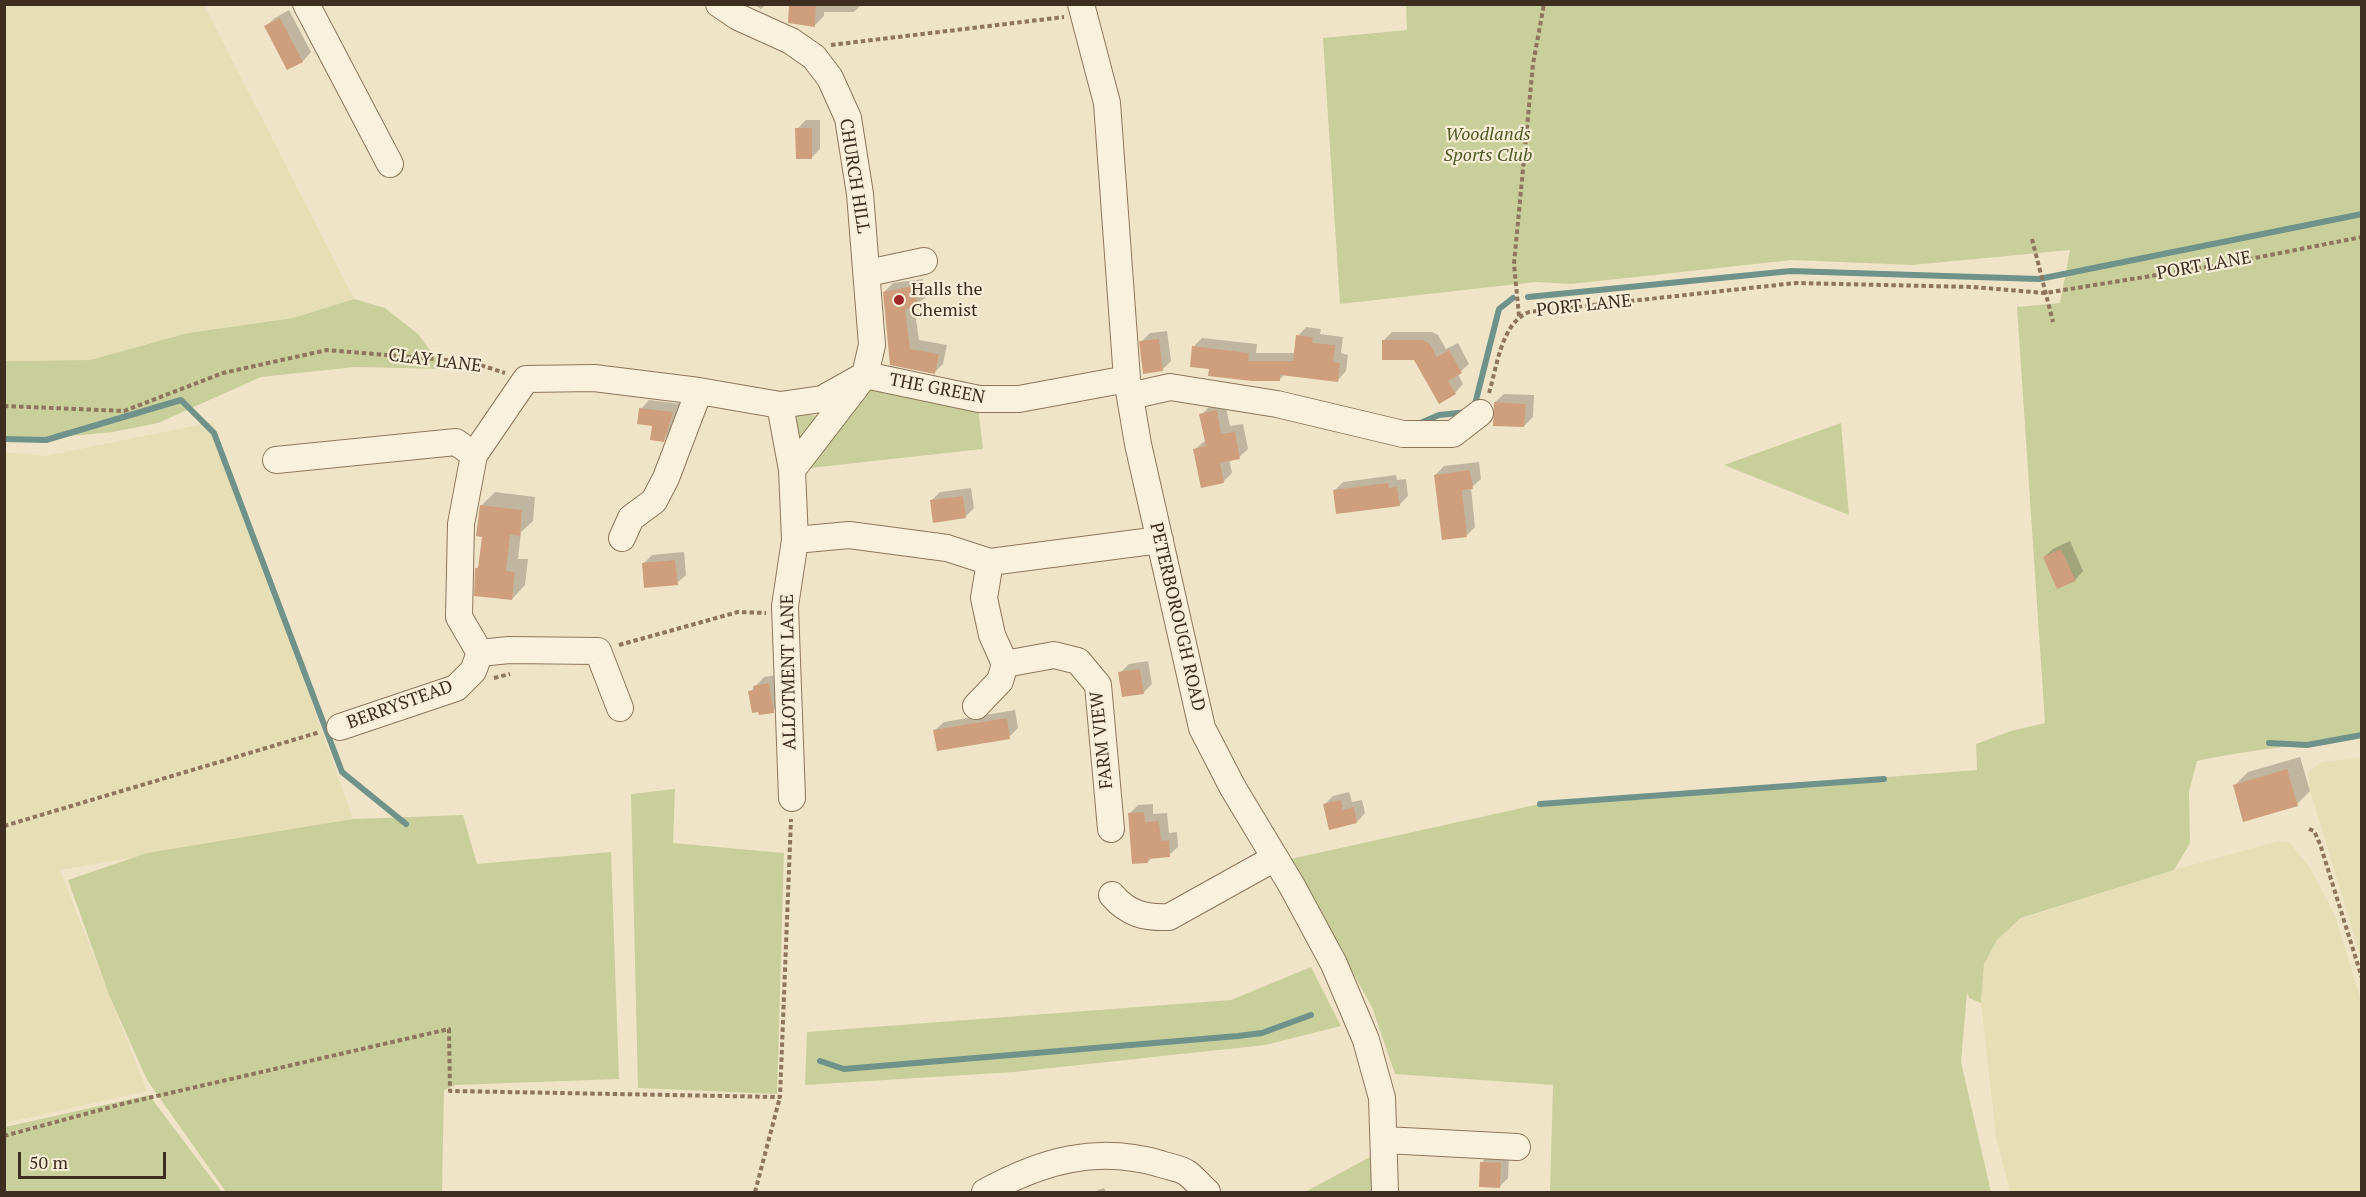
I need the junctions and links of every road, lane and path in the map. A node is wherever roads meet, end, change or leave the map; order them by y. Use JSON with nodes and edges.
{"nodes":[{"id":1,"x":306,"y":4,"type":"edge"},
{"id":2,"x":719,"y":4,"type":"edge"},
{"id":3,"x":1544,"y":4,"type":"edge"},
{"id":4,"x":1082,"y":10,"type":"edge"},
{"id":5,"x":830,"y":45,"type":"dead end"},
{"id":6,"x":390,"y":164,"type":"dead end"},
{"id":7,"x":2361,"y":237,"type":"edge"},
{"id":8,"x":2032,"y":239,"type":"dead end"},
{"id":9,"x":924,"y":261,"type":"dead end"},
{"id":10,"x":868,"y":273,"type":"junction"},
{"id":11,"x":2045,"y":293,"type":"junction"},
{"id":12,"x":1519,"y":316,"type":"junction"},
{"id":13,"x":2053,"y":322,"type":"dead end"},
{"id":14,"x":865,"y":375,"type":"junction"},
{"id":15,"x":526,"y":379,"type":"junction"},
{"id":16,"x":1129,"y":387,"type":"junction"},
{"id":17,"x":699,"y":391,"type":"junction"},
{"id":18,"x":780,"y":405,"type":"junction"},
{"id":19,"x":4,"y":406,"type":"edge"},
{"id":20,"x":1480,"y":413,"type":"joint"},
{"id":21,"x":474,"y":455,"type":"junction"},
{"id":22,"x":276,"y":460,"type":"dead end"},
{"id":23,"x":792,"y":470,"type":"junction"},
{"id":24,"x":622,"y":538,"type":"dead end"},
{"id":25,"x":795,"y":540,"type":"junction"},
{"id":26,"x":1160,"y":540,"type":"junction"},
{"id":27,"x":990,"y":562,"type":"junction"},
{"id":28,"x":480,"y":653,"type":"junction"},
{"id":29,"x":1005,"y":664,"type":"junction"},
{"id":30,"x":976,"y":706,"type":"dead end"},
{"id":31,"x":620,"y":708,"type":"dead end"},
{"id":32,"x":339,"y":727,"type":"dead end"},
{"id":33,"x":304,"y":737,"type":"dead end"},
{"id":34,"x":792,"y":798,"type":"joint"},
{"id":35,"x":4,"y":826,"type":"edge"},
{"id":36,"x":1111,"y":829,"type":"dead end"},
{"id":37,"x":2309,"y":829,"type":"dead end"},
{"id":38,"x":1275,"y":858,"type":"junction"},
{"id":39,"x":1112,"y":895,"type":"dead end"},
{"id":40,"x":2361,"y":978,"type":"edge"},
{"id":41,"x":780,"y":1097,"type":"junction"},
{"id":42,"x":4,"y":1136,"type":"edge"},
{"id":43,"x":1385,"y":1140,"type":"junction"},
{"id":44,"x":1517,"y":1147,"type":"dead end"},
{"id":45,"x":755,"y":1192,"type":"edge"},
{"id":46,"x":985,"y":1192,"type":"edge"},
{"id":47,"x":1207,"y":1192,"type":"edge"},
{"id":48,"x":1385,"y":1192,"type":"edge"}],
"edges":[{"from":1,"to":6,"type":"street"},
{"from":2,"to":10,"type":"street","name":"CHURCH HILL"},
{"from":3,"to":12,"type":"path"},
{"from":4,"to":5,"type":"path"},
{"from":4,"to":16,"type":"street","name":"PETERBOROUGH ROAD"},
{"from":7,"to":11,"type":"path","name":"PORT LANE"},
{"from":8,"to":11,"type":"path"},
{"from":9,"to":10,"type":"street"},
{"from":10,"to":14,"type":"street","name":"CHURCH HILL"},
{"from":11,"to":12,"type":"path","name":"PORT LANE"},
{"from":11,"to":13,"type":"path"},
{"from":12,"to":20,"type":"path","name":"PORT LANE"},
{"from":14,"to":16,"type":"street","name":"THE GREEN"},
{"from":14,"to":18,"type":"street"},
{"from":14,"to":23,"type":"street","name":"THE GREEN"},
{"from":15,"to":17,"type":"street"},
{"from":15,"to":19,"type":"path","name":"CLAY LANE"},
{"from":15,"to":21,"type":"street"},
{"from":16,"to":20,"type":"street"},
{"from":16,"to":26,"type":"street","name":"PETERBOROUGH ROAD"},
{"from":17,"to":18,"type":"street"},
{"from":17,"to":24,"type":"street"},
{"from":18,"to":23,"type":"street","name":"ALLOTMENT LANE"},
{"from":21,"to":22,"type":"street"},
{"from":21,"to":28,"type":"street"},
{"from":23,"to":25,"type":"street","name":"ALLOTMENT LANE"},
{"from":25,"to":27,"type":"street"},
{"from":25,"to":34,"type":"street","name":"ALLOTMENT LANE"},
{"from":26,"to":27,"type":"street"},
{"from":26,"to":38,"type":"street","name":"PETERBOROUGH ROAD"},
{"from":27,"to":29,"type":"street"},
{"from":28,"to":31,"type":"street"},
{"from":28,"to":32,"type":"street","name":"BERRYSTEAD"},
{"from":29,"to":30,"type":"street"},
{"from":29,"to":36,"type":"street","name":"FARM VIEW"},
{"from":33,"to":35,"type":"path"},
{"from":34,"to":41,"type":"path"},
{"from":37,"to":40,"type":"path"},
{"from":38,"to":39,"type":"street"},
{"from":38,"to":43,"type":"street","name":"PETERBOROUGH ROAD"},
{"from":41,"to":42,"type":"path"},
{"from":41,"to":45,"type":"path"},
{"from":43,"to":44,"type":"street"},
{"from":43,"to":48,"type":"street","name":"PETERBOROUGH ROAD"},
{"from":46,"to":47,"type":"street"}]}
